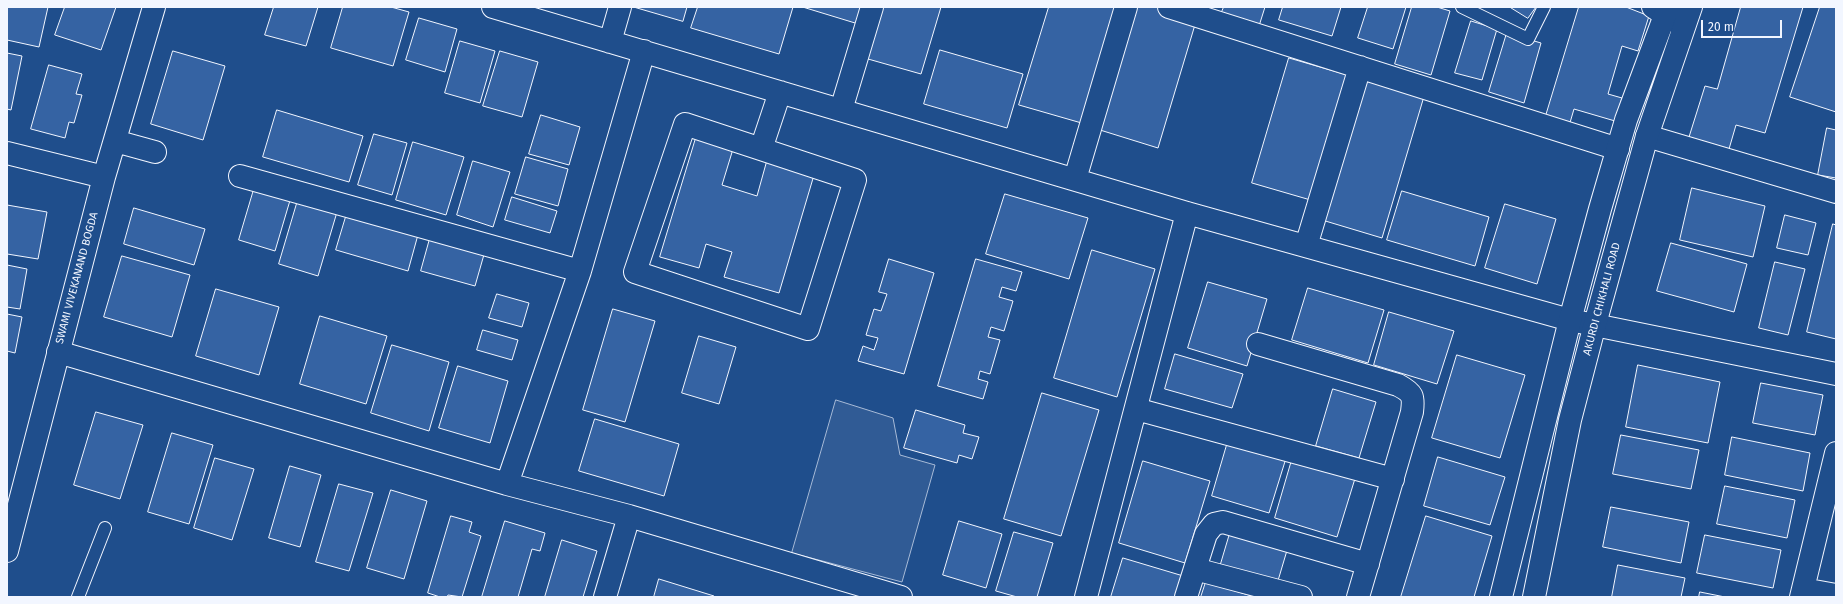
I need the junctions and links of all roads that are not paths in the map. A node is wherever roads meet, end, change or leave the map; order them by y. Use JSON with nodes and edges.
{"nodes":[{"id":1,"x":154,"y":7,"type":"edge"},
{"id":2,"x":493,"y":7,"type":"edge"},
{"id":3,"x":620,"y":7,"type":"edge"},
{"id":4,"x":872,"y":7,"type":"edge"},
{"id":5,"x":1126,"y":7,"type":"edge"},
{"id":6,"x":1169,"y":7,"type":"edge"},
{"id":7,"x":1462,"y":7,"type":"edge"},
{"id":8,"x":1544,"y":7,"type":"edge"},
{"id":9,"x":1662,"y":10,"type":"edge"},
{"id":10,"x":1687,"y":17,"type":"edge"},
{"id":11,"x":610,"y":42,"type":"junction"},
{"id":12,"x":644,"y":51,"type":"junction"},
{"id":13,"x":1360,"y":67,"type":"junction"},
{"id":14,"x":780,"y":92,"type":"junction"},
{"id":15,"x":840,"y":110,"type":"junction"},
{"id":16,"x":1647,"y":136,"type":"junction"},
{"id":17,"x":114,"y":141,"type":"junction"},
{"id":18,"x":761,"y":149,"type":"junction"},
{"id":19,"x":1618,"y":149,"type":"junction"},
{"id":20,"x":155,"y":152,"type":"dead end"},
{"id":21,"x":7,"y":153,"type":"edge"},
{"id":22,"x":240,"y":176,"type":"dead end"},
{"id":23,"x":104,"y":178,"type":"junction"},
{"id":24,"x":1075,"y":179,"type":"junction"},
{"id":25,"x":1836,"y":192,"type":"edge"},
{"id":26,"x":1187,"y":213,"type":"junction"},
{"id":27,"x":1306,"y":246,"type":"junction"},
{"id":28,"x":580,"y":271,"type":"junction"},
{"id":29,"x":1570,"y":320,"type":"junction"},
{"id":30,"x":1595,"y":324,"type":"junction"},
{"id":31,"x":1258,"y":344,"type":"dead end"},
{"id":32,"x":58,"y":352,"type":"junction"},
{"id":33,"x":1836,"y":374,"type":"edge"},
{"id":34,"x":1136,"y":409,"type":"junction"},
{"id":35,"x":1836,"y":453,"type":"edge"},
{"id":36,"x":1393,"y":479,"type":"junction"},
{"id":37,"x":506,"y":484,"type":"junction"},
{"id":38,"x":630,"y":516,"type":"junction"},
{"id":39,"x":105,"y":528,"type":"dead end"},
{"id":40,"x":7,"y":551,"type":"edge"},
{"id":41,"x":1368,"y":564,"type":"junction"},
{"id":42,"x":1196,"y":569,"type":"junction"},
{"id":43,"x":845,"y":589,"type":"edge"},
{"id":44,"x":1802,"y":593,"type":"edge"},
{"id":45,"x":1836,"y":595,"type":"edge"},
{"id":46,"x":78,"y":597,"type":"edge"},
{"id":47,"x":605,"y":597,"type":"edge"},
{"id":48,"x":901,"y":597,"type":"edge"},
{"id":49,"x":1086,"y":597,"type":"edge"},
{"id":50,"x":1186,"y":597,"type":"edge"},
{"id":51,"x":1301,"y":597,"type":"edge"},
{"id":52,"x":1358,"y":597,"type":"edge"},
{"id":53,"x":1501,"y":597,"type":"edge"},
{"id":54,"x":1534,"y":597,"type":"edge"}],
"edges":[{"from":1,"to":17,"type":"street","name":"SWAMI VIVEKANAND BOGDA"},
{"from":2,"to":11,"type":"street"},
{"from":3,"to":11,"type":"street"},
{"from":4,"to":15,"type":"street"},
{"from":5,"to":24,"type":"street"},
{"from":6,"to":13,"type":"street"},
{"from":7,"to":8,"type":"lane"},
{"from":9,"to":10,"type":"street"},
{"from":9,"to":19,"type":"street"},
{"from":10,"to":16,"type":"street","name":"AKURDI CHIKHALI ROAD"},
{"from":11,"to":12,"type":"street"},
{"from":12,"to":14,"type":"street"},
{"from":12,"to":28,"type":"street"},
{"from":13,"to":19,"type":"street"},
{"from":13,"to":27,"type":"street"},
{"from":14,"to":15,"type":"street"},
{"from":14,"to":18,"type":"street"},
{"from":15,"to":24,"type":"street"},
{"from":16,"to":25,"type":"street"},
{"from":16,"to":30,"type":"street","name":"AKURDI CHIKHALI ROAD"},
{"from":17,"to":20,"type":"street"},
{"from":17,"to":23,"type":"street","name":"SWAMI VIVEKANAND BOGDA"},
{"from":18,"to":18,"type":"street"},
{"from":19,"to":29,"type":"street"},
{"from":21,"to":23,"type":"street"},
{"from":22,"to":28,"type":"street"},
{"from":23,"to":32,"type":"street","name":"SWAMI VIVEKANAND BOGDA"},
{"from":24,"to":26,"type":"street"},
{"from":26,"to":27,"type":"street"},
{"from":26,"to":34,"type":"street"},
{"from":27,"to":29,"type":"street"},
{"from":28,"to":37,"type":"street"},
{"from":29,"to":30,"type":"street"},
{"from":29,"to":53,"type":"street"},
{"from":30,"to":33,"type":"street"},
{"from":30,"to":54,"type":"street","name":"AKURDI CHIKHALI ROAD"},
{"from":31,"to":36,"type":"street"},
{"from":32,"to":37,"type":"street"},
{"from":32,"to":40,"type":"street","name":"SWAMI VIVEKANAND BOGDA"},
{"from":34,"to":36,"type":"street"},
{"from":34,"to":49,"type":"street"},
{"from":35,"to":44,"type":"street"},
{"from":36,"to":41,"type":"street"},
{"from":37,"to":38,"type":"street"},
{"from":38,"to":43,"type":"street"},
{"from":38,"to":47,"type":"street"},
{"from":39,"to":46,"type":"lane"},
{"from":41,"to":42,"type":"street"},
{"from":41,"to":52,"type":"street"},
{"from":42,"to":50,"type":"street"},
{"from":42,"to":51,"type":"street"},
{"from":43,"to":48,"type":"street"},
{"from":44,"to":45,"type":"street"}]}
